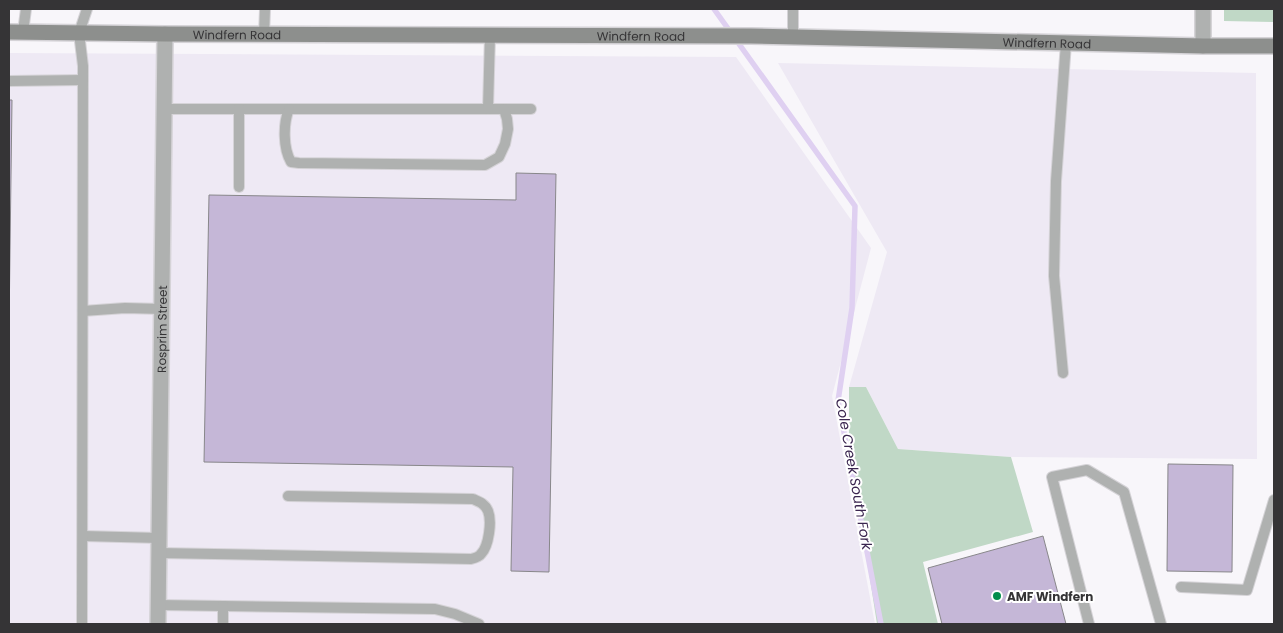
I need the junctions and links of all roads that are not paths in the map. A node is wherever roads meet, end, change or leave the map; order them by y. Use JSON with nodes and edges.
{"nodes":[{"id":1,"x":26,"y":9,"type":"edge"},
{"id":2,"x":87,"y":9,"type":"edge"},
{"id":3,"x":265,"y":9,"type":"edge"},
{"id":4,"x":793,"y":9,"type":"edge"},
{"id":5,"x":1203,"y":9,"type":"edge"},
{"id":6,"x":16,"y":32,"type":"edge"},
{"id":7,"x":79,"y":33,"type":"junction"},
{"id":8,"x":165,"y":34,"type":"junction"},
{"id":9,"x":264,"y":35,"type":"junction"},
{"id":10,"x":490,"y":35,"type":"junction"},
{"id":11,"x":793,"y":37,"type":"junction"},
{"id":12,"x":1066,"y":43,"type":"junction"},
{"id":13,"x":1203,"y":46,"type":"junction"},
{"id":14,"x":1274,"y":46,"type":"edge"},
{"id":15,"x":83,"y":80,"type":"junction"},
{"id":16,"x":9,"y":81,"type":"edge"},
{"id":17,"x":164,"y":109,"type":"junction"},
{"id":18,"x":239,"y":109,"type":"junction"},
{"id":19,"x":289,"y":109,"type":"junction"},
{"id":20,"x":488,"y":109,"type":"junction"},
{"id":21,"x":504,"y":109,"type":"junction"},
{"id":22,"x":531,"y":109,"type":"dead end"},
{"id":23,"x":239,"y":187,"type":"dead end"},
{"id":24,"x":162,"y":309,"type":"junction"},
{"id":25,"x":83,"y":311,"type":"junction"},
{"id":26,"x":1063,"y":373,"type":"dead end"},
{"id":27,"x":288,"y":496,"type":"dead end"},
{"id":28,"x":1274,"y":500,"type":"edge"},
{"id":29,"x":83,"y":536,"type":"junction"},
{"id":30,"x":159,"y":545,"type":"junction"},
{"id":31,"x":1181,"y":587,"type":"dead end"},
{"id":32,"x":158,"y":605,"type":"junction"},
{"id":33,"x":223,"y":606,"type":"junction"},
{"id":34,"x":82,"y":624,"type":"edge"},
{"id":35,"x":158,"y":624,"type":"edge"},
{"id":36,"x":223,"y":624,"type":"edge"},
{"id":37,"x":478,"y":624,"type":"edge"},
{"id":38,"x":1089,"y":624,"type":"edge"},
{"id":39,"x":1161,"y":624,"type":"edge"}],
"edges":[{"from":1,"to":6,"type":"lane"},
{"from":2,"to":7,"type":"lane"},
{"from":3,"to":9,"type":"lane"},
{"from":4,"to":11,"type":"lane"},
{"from":5,"to":13,"type":"street"},
{"from":6,"to":7,"type":"street","name":"Windfern Road"},
{"from":7,"to":8,"type":"street","name":"Windfern Road"},
{"from":7,"to":15,"type":"lane"},
{"from":8,"to":9,"type":"street","name":"Windfern Road"},
{"from":8,"to":17,"type":"street","name":"Rosprim Street"},
{"from":9,"to":10,"type":"street","name":"Windfern Road"},
{"from":10,"to":11,"type":"street","name":"Windfern Road"},
{"from":10,"to":20,"type":"lane"},
{"from":11,"to":12,"type":"street","name":"Windfern Road"},
{"from":12,"to":13,"type":"street","name":"Windfern Road"},
{"from":12,"to":26,"type":"lane"},
{"from":13,"to":14,"type":"street","name":"Windfern Road"},
{"from":15,"to":16,"type":"lane"},
{"from":15,"to":25,"type":"lane"},
{"from":17,"to":18,"type":"lane"},
{"from":17,"to":24,"type":"street","name":"Rosprim Street"},
{"from":18,"to":19,"type":"lane"},
{"from":18,"to":23,"type":"lane"},
{"from":19,"to":20,"type":"lane"},
{"from":19,"to":21,"type":"lane"},
{"from":20,"to":21,"type":"lane"},
{"from":21,"to":22,"type":"lane"},
{"from":24,"to":25,"type":"lane"},
{"from":24,"to":30,"type":"street","name":"Rosprim Street"},
{"from":25,"to":29,"type":"lane"},
{"from":27,"to":30,"type":"lane"},
{"from":28,"to":31,"type":"lane"},
{"from":29,"to":30,"type":"lane"},
{"from":29,"to":34,"type":"lane"},
{"from":30,"to":32,"type":"street","name":"Rosprim Street"},
{"from":32,"to":33,"type":"lane"},
{"from":32,"to":35,"type":"street","name":"Rosprim Street"},
{"from":33,"to":36,"type":"lane"},
{"from":33,"to":37,"type":"lane"},
{"from":38,"to":39,"type":"lane"}]}
